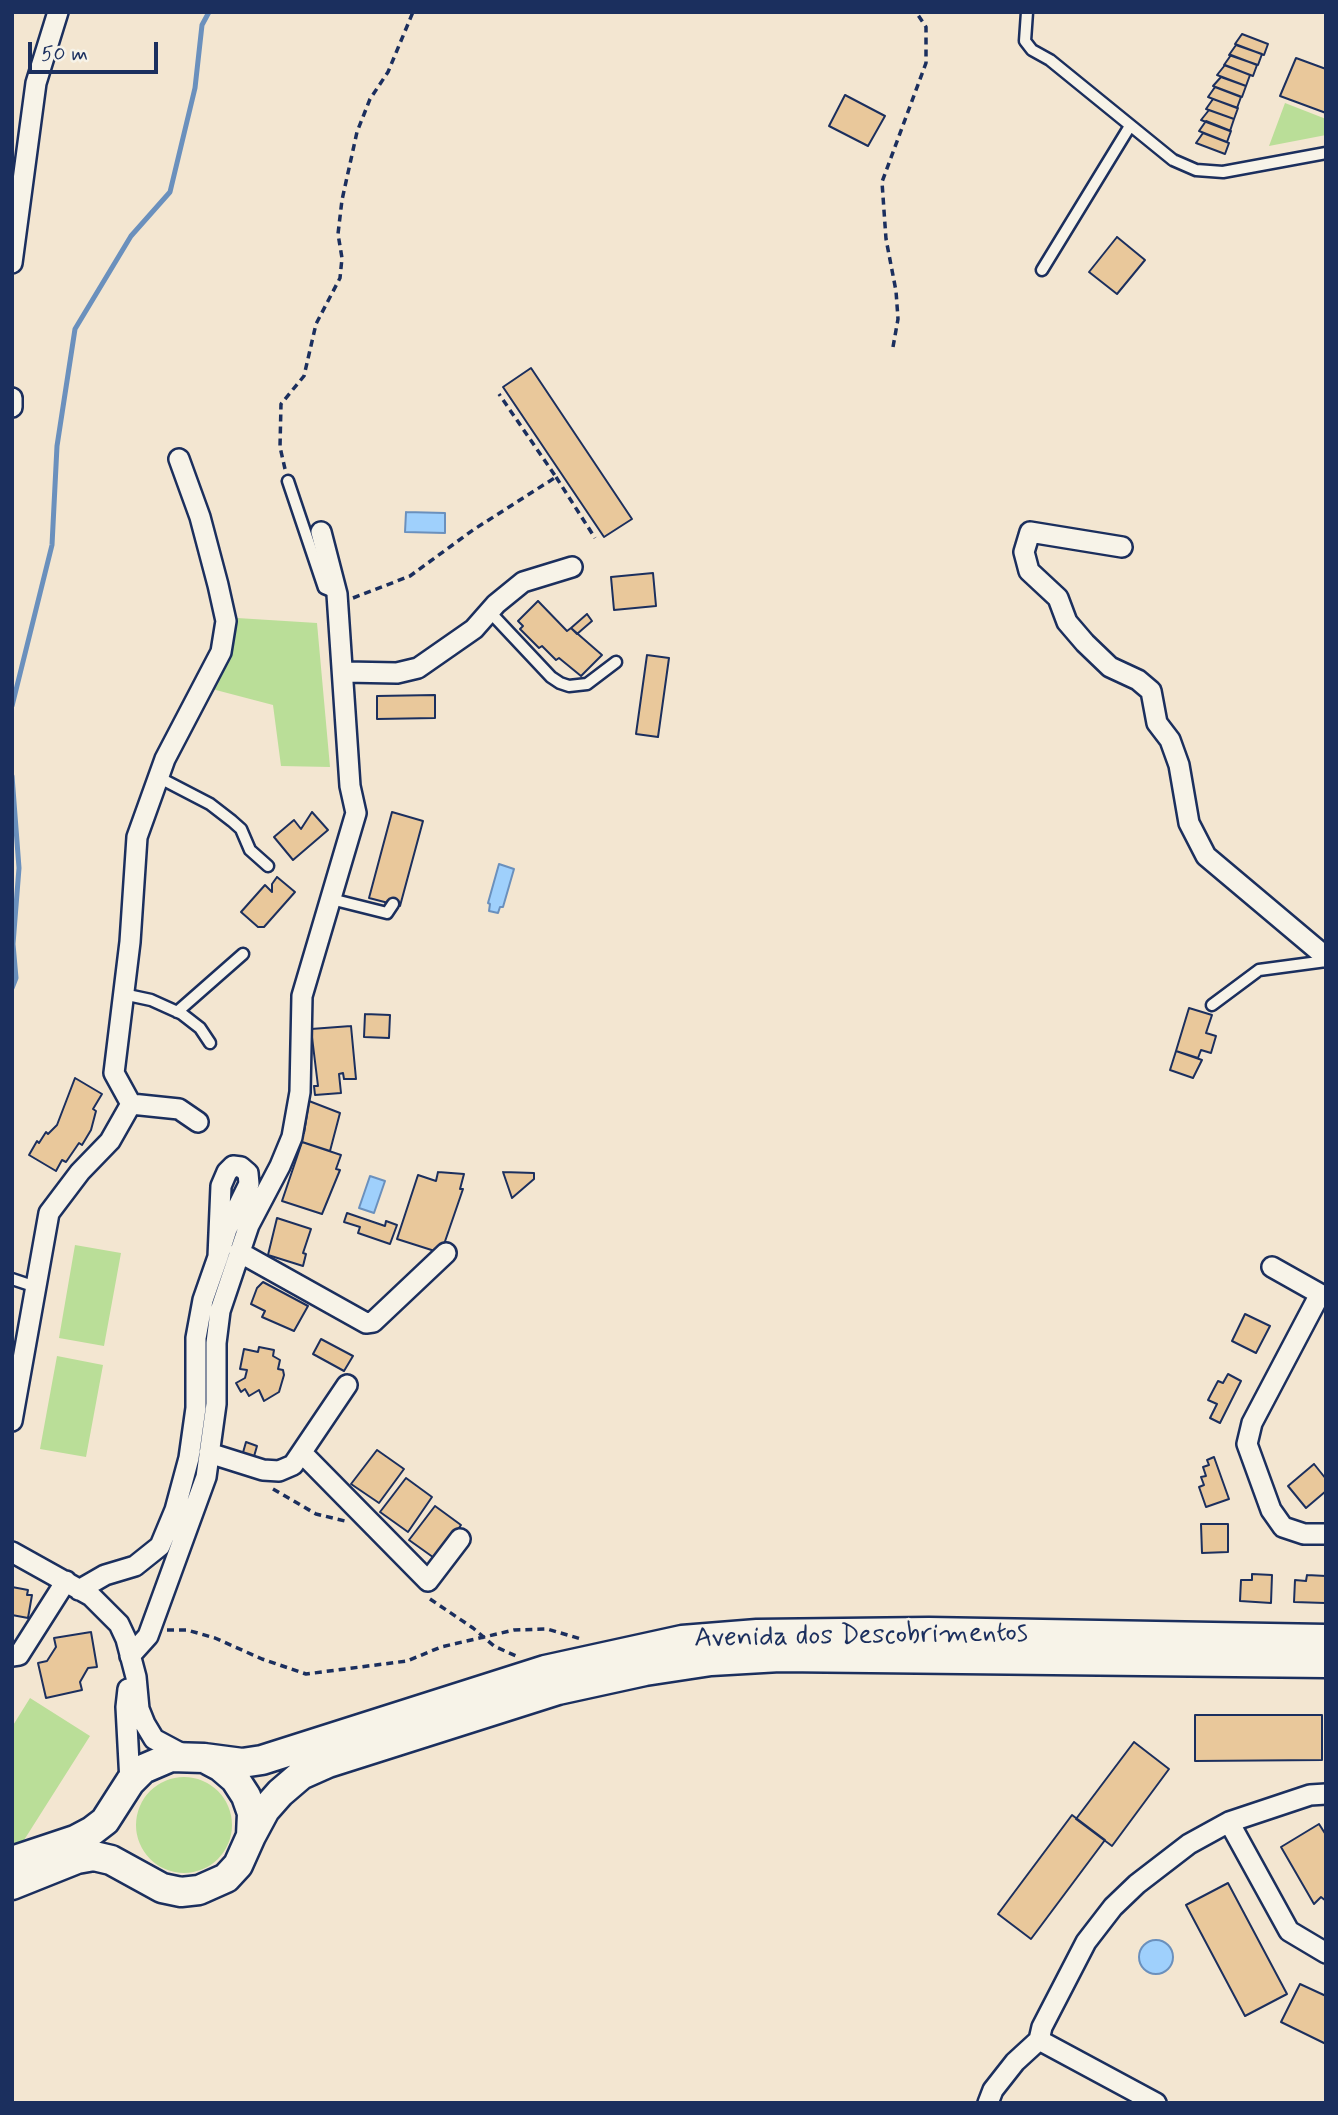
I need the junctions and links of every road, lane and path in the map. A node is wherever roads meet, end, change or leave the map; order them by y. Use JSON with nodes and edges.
{"nodes":[{"id":1,"x":58,"y":12,"type":"edge"},
{"id":2,"x":413,"y":12,"type":"edge"},
{"id":3,"x":916,"y":12,"type":"edge"},
{"id":4,"x":1027,"y":12,"type":"edge"},
{"id":5,"x":1130,"y":126,"type":"junction"},
{"id":6,"x":1326,"y":153,"type":"edge"},
{"id":7,"x":16,"y":198,"type":"edge"},
{"id":8,"x":12,"y":263,"type":"edge"},
{"id":9,"x":1042,"y":270,"type":"dead end"},
{"id":10,"x":893,"y":348,"type":"dead end"},
{"id":11,"x":499,"y":394,"type":"dead end"},
{"id":12,"x":12,"y":397,"type":"edge"},
{"id":13,"x":12,"y":407,"type":"edge"},
{"id":14,"x":179,"y":459,"type":"dead end"},
{"id":15,"x":556,"y":477,"type":"junction"},
{"id":16,"x":288,"y":481,"type":"joint"},
{"id":17,"x":321,"y":532,"type":"dead end"},
{"id":18,"x":595,"y":538,"type":"dead end"},
{"id":19,"x":1122,"y":547,"type":"dead end"},
{"id":20,"x":572,"y":566,"type":"dead end"},
{"id":21,"x":342,"y":597,"type":"junction"},
{"id":22,"x":489,"y":611,"type":"junction"},
{"id":23,"x":616,"y":662,"type":"dead end"},
{"id":24,"x":345,"y":672,"type":"junction"},
{"id":25,"x":158,"y":777,"type":"junction"},
{"id":26,"x":268,"y":866,"type":"dead end"},
{"id":27,"x":331,"y":899,"type":"junction"},
{"id":28,"x":393,"y":904,"type":"dead end"},
{"id":29,"x":243,"y":954,"type":"dead end"},
{"id":30,"x":1326,"y":959,"type":"edge"},
{"id":31,"x":123,"y":994,"type":"junction"},
{"id":32,"x":1212,"y":1005,"type":"dead end"},
{"id":33,"x":177,"y":1012,"type":"junction"},
{"id":34,"x":210,"y":1043,"type":"dead end"},
{"id":35,"x":131,"y":1104,"type":"junction"},
{"id":36,"x":198,"y":1122,"type":"dead end"},
{"id":37,"x":239,"y":1252,"type":"junction"},
{"id":38,"x":446,"y":1253,"type":"dead end"},
{"id":39,"x":218,"y":1257,"type":"dead end"},
{"id":40,"x":1272,"y":1268,"type":"dead end"},
{"id":41,"x":12,"y":1279,"type":"edge"},
{"id":42,"x":37,"y":1287,"type":"junction"},
{"id":43,"x":347,"y":1385,"type":"dead end"},
{"id":44,"x":12,"y":1422,"type":"edge"},
{"id":45,"x":209,"y":1453,"type":"junction"},
{"id":46,"x":302,"y":1453,"type":"junction"},
{"id":47,"x":1326,"y":1534,"type":"edge"},
{"id":48,"x":460,"y":1539,"type":"dead end"},
{"id":49,"x":12,"y":1552,"type":"edge"},
{"id":50,"x":73,"y":1586,"type":"junction"},
{"id":51,"x":148,"y":1636,"type":"junction"},
{"id":52,"x":1326,"y":1639,"type":"edge"},
{"id":53,"x":586,"y":1641,"type":"dead end"},
{"id":54,"x":12,"y":1656,"type":"edge"},
{"id":55,"x":130,"y":1656,"type":"junction"},
{"id":56,"x":1326,"y":1662,"type":"edge"},
{"id":57,"x":195,"y":1757,"type":"junction"},
{"id":58,"x":126,"y":1788,"type":"junction"},
{"id":59,"x":1326,"y":1794,"type":"edge"},
{"id":60,"x":1229,"y":1822,"type":"junction"},
{"id":61,"x":251,"y":1836,"type":"junction"},
{"id":62,"x":12,"y":1861,"type":"edge"},
{"id":63,"x":143,"y":1878,"type":"junction"},
{"id":64,"x":12,"y":1885,"type":"edge"},
{"id":65,"x":1326,"y":1953,"type":"edge"},
{"id":66,"x":1039,"y":2040,"type":"junction"},
{"id":67,"x":988,"y":2103,"type":"edge"},
{"id":68,"x":1156,"y":2103,"type":"edge"}],
"edges":[{"from":1,"to":7,"type":"street"},
{"from":2,"to":16,"type":"path"},
{"from":3,"to":10,"type":"path"},
{"from":4,"to":5,"type":"lane"},
{"from":5,"to":6,"type":"lane"},
{"from":5,"to":9,"type":"lane"},
{"from":7,"to":8,"type":"street"},
{"from":11,"to":15,"type":"path"},
{"from":12,"to":13,"type":"street"},
{"from":14,"to":25,"type":"street"},
{"from":15,"to":18,"type":"path"},
{"from":15,"to":21,"type":"path"},
{"from":16,"to":21,"type":"lane"},
{"from":17,"to":21,"type":"street"},
{"from":19,"to":30,"type":"street"},
{"from":20,"to":22,"type":"street"},
{"from":21,"to":24,"type":"street"},
{"from":22,"to":23,"type":"lane"},
{"from":22,"to":24,"type":"street"},
{"from":24,"to":27,"type":"street"},
{"from":25,"to":26,"type":"lane"},
{"from":25,"to":31,"type":"street"},
{"from":27,"to":28,"type":"lane"},
{"from":27,"to":37,"type":"street"},
{"from":29,"to":33,"type":"lane"},
{"from":30,"to":32,"type":"lane"},
{"from":31,"to":33,"type":"lane"},
{"from":31,"to":35,"type":"street"},
{"from":33,"to":34,"type":"lane"},
{"from":35,"to":36,"type":"street"},
{"from":35,"to":42,"type":"street"},
{"from":37,"to":38,"type":"street"},
{"from":37,"to":45,"type":"street"},
{"from":39,"to":50,"type":"street"},
{"from":40,"to":47,"type":"street"},
{"from":41,"to":42,"type":"lane"},
{"from":42,"to":44,"type":"street"},
{"from":43,"to":46,"type":"street"},
{"from":45,"to":46,"type":"street"},
{"from":45,"to":51,"type":"street"},
{"from":46,"to":48,"type":"street"},
{"from":49,"to":50,"type":"street"},
{"from":50,"to":54,"type":"street"},
{"from":50,"to":55,"type":"street"},
{"from":51,"to":53,"type":"path"},
{"from":51,"to":55,"type":"street"},
{"from":52,"to":57,"type":"street","name":"Avenida dos Descobrimentos"},
{"from":55,"to":57,"type":"street"},
{"from":55,"to":58,"type":"street"},
{"from":56,"to":61,"type":"street","name":"Avenida dos Descobrimentos"},
{"from":57,"to":58,"type":"street"},
{"from":57,"to":61,"type":"street"},
{"from":58,"to":62,"type":"street"},
{"from":58,"to":63,"type":"street"},
{"from":59,"to":60,"type":"street"},
{"from":60,"to":65,"type":"street"},
{"from":60,"to":66,"type":"street"},
{"from":61,"to":63,"type":"street"},
{"from":63,"to":64,"type":"street"},
{"from":66,"to":67,"type":"street"},
{"from":66,"to":68,"type":"street"}]}
